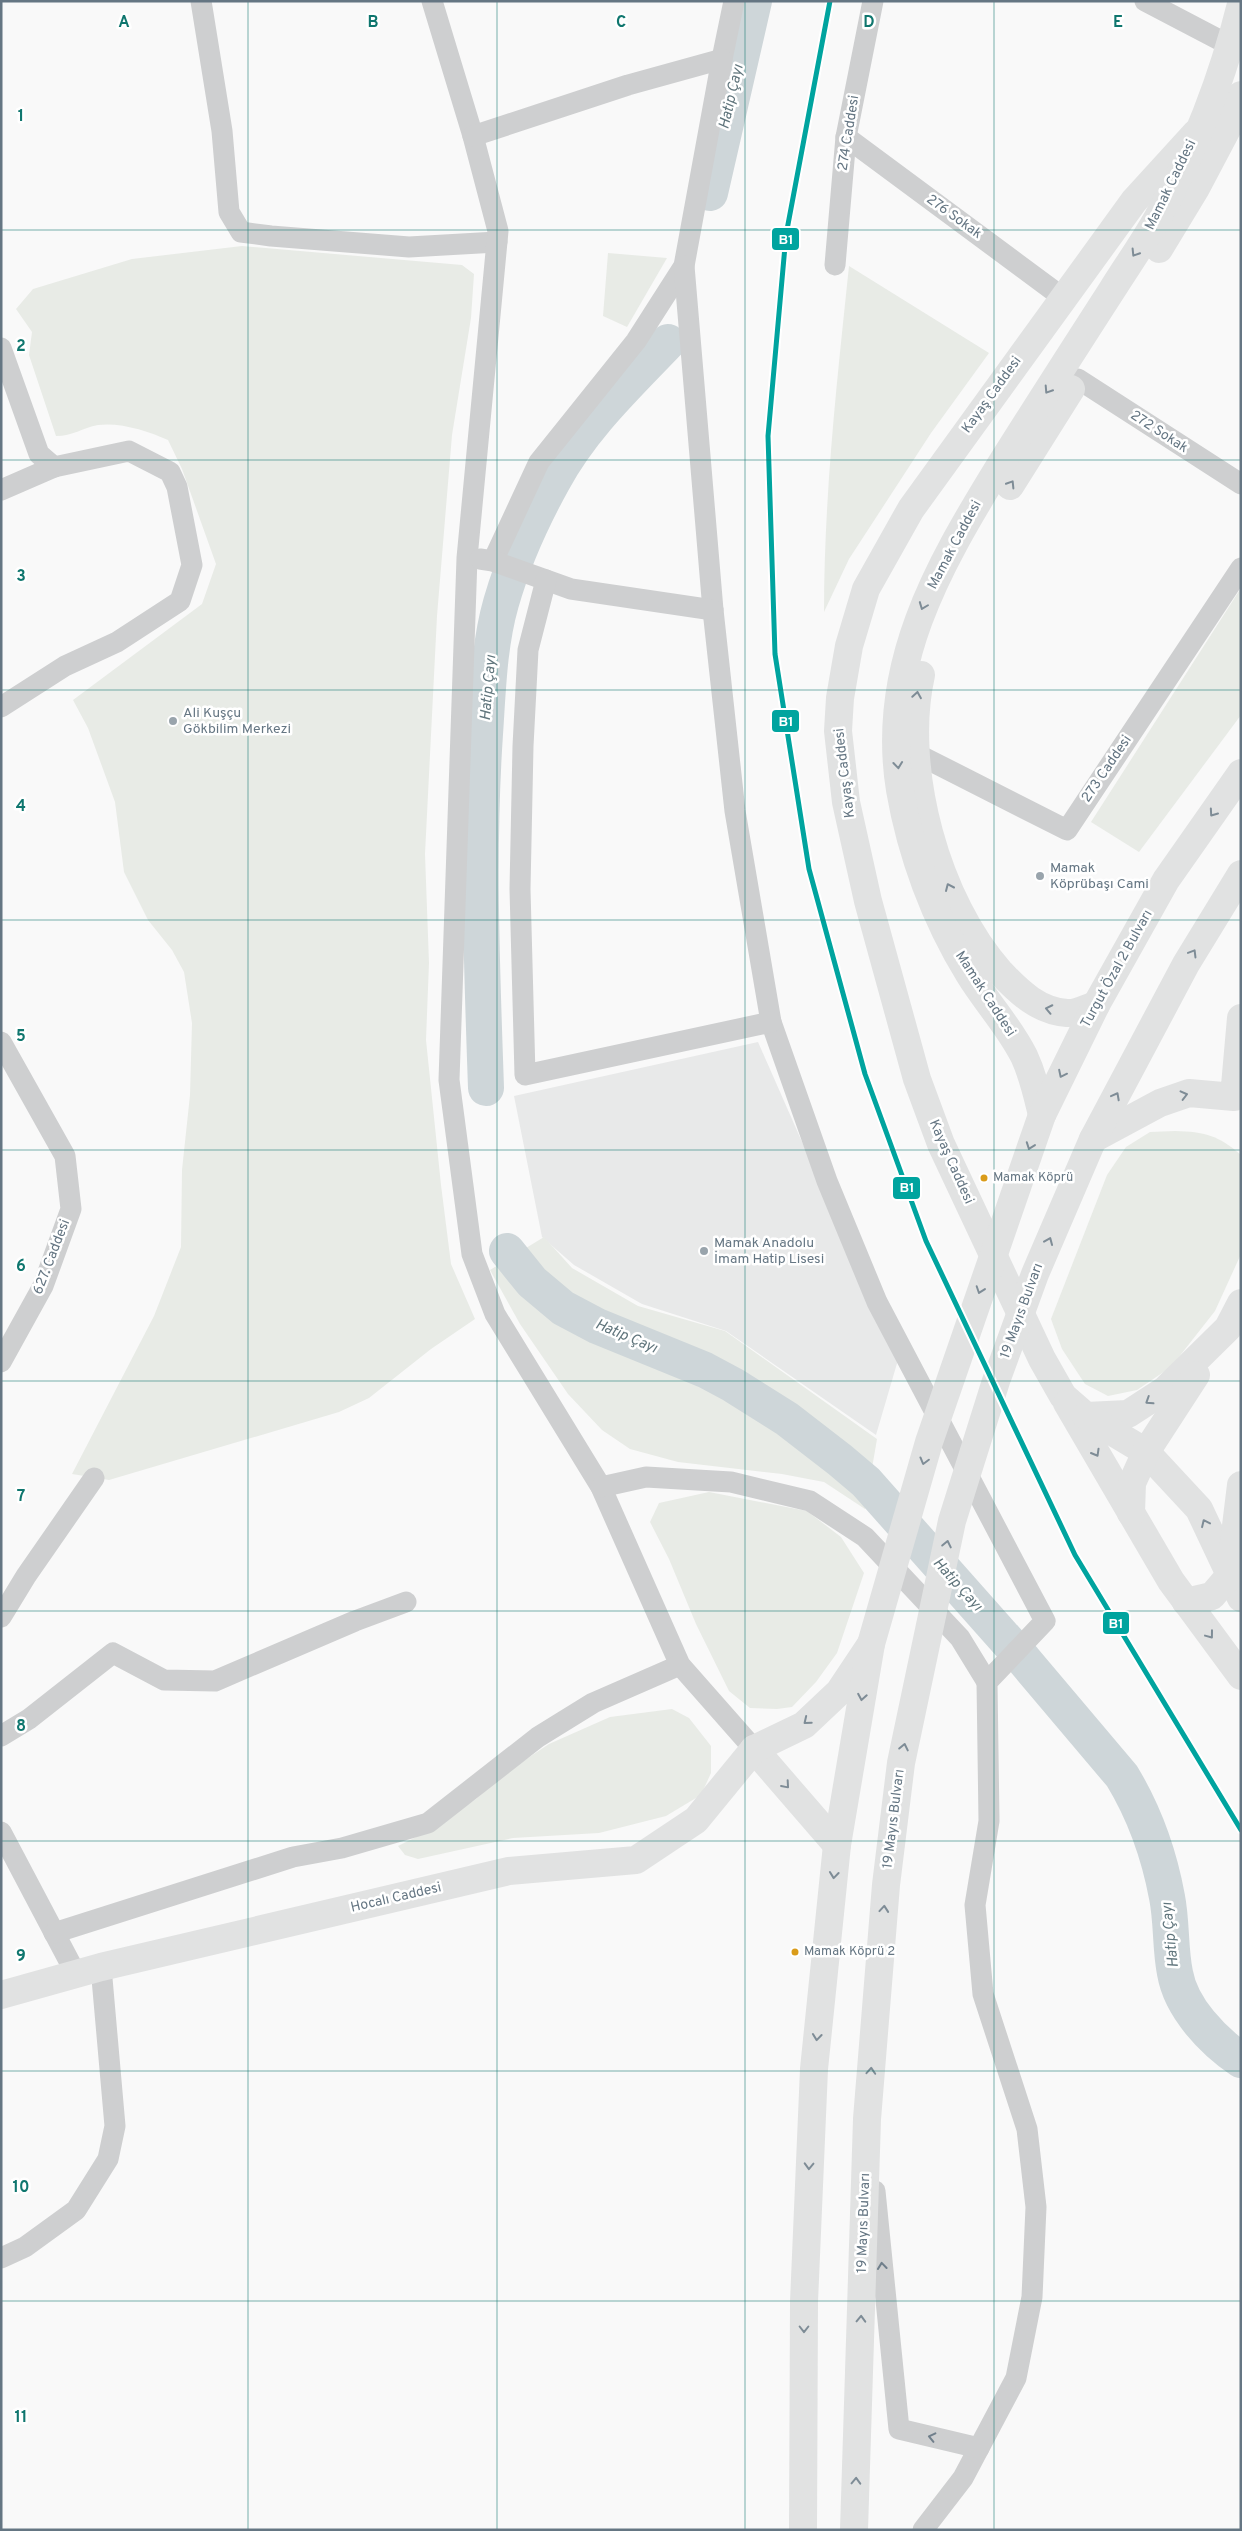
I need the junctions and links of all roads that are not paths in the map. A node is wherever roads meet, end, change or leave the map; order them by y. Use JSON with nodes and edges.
{"nodes":[{"id":1,"x":201,"y":1,"type":"edge"},
{"id":2,"x":432,"y":1,"type":"edge"},
{"id":3,"x":734,"y":1,"type":"edge"},
{"id":4,"x":873,"y":1,"type":"edge"},
{"id":5,"x":1145,"y":1,"type":"edge"},
{"id":6,"x":1241,"y":4,"type":"edge"},
{"id":7,"x":1231,"y":46,"type":"junction"},
{"id":8,"x":722,"y":59,"type":"junction"},
{"id":9,"x":1214,"y":91,"type":"junction"},
{"id":10,"x":1240,"y":99,"type":"edge"},
{"id":11,"x":473,"y":136,"type":"junction"},
{"id":12,"x":846,"y":137,"type":"junction"},
{"id":13,"x":1208,"y":137,"type":"junction"},
{"id":14,"x":497,"y":242,"type":"junction"},
{"id":15,"x":834,"y":265,"type":"dead end"},
{"id":16,"x":684,"y":266,"type":"junction"},
{"id":17,"x":1062,"y":297,"type":"junction"},
{"id":18,"x":1,"y":348,"type":"edge"},
{"id":19,"x":1078,"y":379,"type":"junction"},
{"id":20,"x":54,"y":467,"type":"junction"},
{"id":21,"x":1241,"y":484,"type":"edge"},
{"id":22,"x":1,"y":490,"type":"edge"},
{"id":23,"x":467,"y":558,"type":"junction"},
{"id":24,"x":499,"y":563,"type":"junction"},
{"id":25,"x":1241,"y":568,"type":"edge"},
{"id":26,"x":539,"y":577,"type":"junction"},
{"id":27,"x":713,"y":610,"type":"junction"},
{"id":28,"x":1,"y":707,"type":"edge"},
{"id":29,"x":917,"y":754,"type":"junction"},
{"id":30,"x":1241,"y":773,"type":"edge"},
{"id":31,"x":1241,"y":874,"type":"edge"},
{"id":32,"x":1096,"y":1005,"type":"junction"},
{"id":33,"x":1241,"y":1018,"type":"edge"},
{"id":34,"x":771,"y":1022,"type":"junction"},
{"id":35,"x":1,"y":1042,"type":"edge"},
{"id":36,"x":1239,"y":1098,"type":"edge"},
{"id":37,"x":1042,"y":1115,"type":"junction"},
{"id":38,"x":1093,"y":1139,"type":"junction"},
{"id":39,"x":1241,"y":1303,"type":"edge"},
{"id":40,"x":1228,"y":1328,"type":"junction"},
{"id":41,"x":1,"y":1362,"type":"edge"},
{"id":42,"x":1063,"y":1396,"type":"junction"},
{"id":43,"x":1086,"y":1416,"type":"junction"},
{"id":44,"x":1146,"y":1452,"type":"junction"},
{"id":45,"x":94,"y":1478,"type":"dead end"},
{"id":46,"x":1241,"y":1484,"type":"edge"},
{"id":47,"x":601,"y":1487,"type":"junction"},
{"id":48,"x":1131,"y":1513,"type":"junction"},
{"id":49,"x":1235,"y":1587,"type":"edge"},
{"id":50,"x":406,"y":1602,"type":"dead end"},
{"id":51,"x":1186,"y":1602,"type":"junction"},
{"id":52,"x":1,"y":1617,"type":"edge"},
{"id":53,"x":871,"y":1644,"type":"junction"},
{"id":54,"x":680,"y":1665,"type":"junction"},
{"id":55,"x":1241,"y":1676,"type":"edge"},
{"id":56,"x":987,"y":1682,"type":"junction"},
{"id":57,"x":1,"y":1736,"type":"edge"},
{"id":58,"x":754,"y":1749,"type":"junction"},
{"id":59,"x":1,"y":1832,"type":"edge"},
{"id":60,"x":837,"y":1845,"type":"junction"},
{"id":61,"x":54,"y":1933,"type":"junction"},
{"id":62,"x":89,"y":1970,"type":"junction"},
{"id":63,"x":1,"y":1995,"type":"edge"},
{"id":64,"x":867,"y":2119,"type":"junction"},
{"id":65,"x":1,"y":2258,"type":"edge"},
{"id":66,"x":979,"y":2448,"type":"junction"},
{"id":67,"x":801,"y":2525,"type":"edge"},
{"id":68,"x":854,"y":2530,"type":"edge"},
{"id":69,"x":923,"y":2530,"type":"edge"}],
"edges":[{"from":1,"to":14,"type":"street"},
{"from":2,"to":11,"type":"street"},
{"from":3,"to":8,"type":"street"},
{"from":4,"to":12,"type":"street","name":"274 Caddesi"},
{"from":5,"to":7,"type":"street"},
{"from":6,"to":7,"type":"main road","name":"Mamak Caddesi"},
{"from":7,"to":9,"type":"main road","name":"Mamak Caddesi"},
{"from":8,"to":11,"type":"street"},
{"from":8,"to":16,"type":"street"},
{"from":9,"to":10,"type":"main road"},
{"from":9,"to":13,"type":"main road","name":"Mamak Caddesi"},
{"from":10,"to":13,"type":"main road","name":"Mamak Caddesi"},
{"from":11,"to":14,"type":"street"},
{"from":12,"to":15,"type":"street","name":"274 Caddesi"},
{"from":12,"to":17,"type":"street","name":"276 Sokak"},
{"from":13,"to":17,"type":"main road","name":"Kayaş Caddesi"},
{"from":13,"to":19,"type":"main road","name":"Mamak Caddesi"},
{"from":13,"to":37,"type":"main road","name":"Mamak Caddesi","one_way":true},
{"from":14,"to":23,"type":"street"},
{"from":16,"to":24,"type":"street"},
{"from":16,"to":27,"type":"street"},
{"from":17,"to":42,"type":"main road","name":"Kayaş Caddesi"},
{"from":18,"to":20,"type":"street"},
{"from":19,"to":21,"type":"street","name":"272 Sokak"},
{"from":29,"to":19,"type":"main road","name":"Mamak Caddesi","one_way":true},
{"from":20,"to":22,"type":"street"},
{"from":20,"to":28,"type":"street"},
{"from":23,"to":24,"type":"street"},
{"from":23,"to":47,"type":"street"},
{"from":24,"to":26,"type":"street"},
{"from":25,"to":29,"type":"street","name":"273 Caddesi"},
{"from":26,"to":27,"type":"street"},
{"from":26,"to":34,"type":"street"},
{"from":27,"to":34,"type":"street"},
{"from":32,"to":29,"type":"main road","name":"Mamak Caddesi","one_way":true},
{"from":30,"to":32,"type":"main road","name":"Turgut Özal 2 Bulvarı","one_way":true},
{"from":38,"to":31,"type":"main road","one_way":true},
{"from":32,"to":37,"type":"main road","name":"Turgut Özal 2 Bulvarı","one_way":true},
{"from":33,"to":36,"type":"main road"},
{"from":34,"to":56,"type":"street"},
{"from":35,"to":41,"type":"street","name":"627. Caddesi"},
{"from":38,"to":36,"type":"main road","one_way":true},
{"from":37,"to":53,"type":"main road","name":"Turgut Özal 2 Bulvarı","one_way":true},
{"from":64,"to":38,"type":"main road","name":"19 Mayıs Bulvarı","one_way":true},
{"from":39,"to":40,"type":"main road"},
{"from":40,"to":43,"type":"main road","one_way":true},
{"from":40,"to":44,"type":"main road"},
{"from":42,"to":43,"type":"main road","name":"Kayaş Caddesi"},
{"from":42,"to":48,"type":"main road","one_way":true},
{"from":43,"to":44,"type":"main road","name":"Kayaş Caddesi"},
{"from":44,"to":48,"type":"main road"},
{"from":49,"to":44,"type":"main road","name":"Kayaş Caddesi","one_way":true},
{"from":45,"to":52,"type":"street"},
{"from":46,"to":49,"type":"main road"},
{"from":47,"to":54,"type":"street"},
{"from":47,"to":56,"type":"street"},
{"from":48,"to":51,"type":"main road"},
{"from":49,"to":51,"type":"main road"},
{"from":50,"to":57,"type":"street"},
{"from":51,"to":55,"type":"main road","one_way":true},
{"from":53,"to":58,"type":"main road","one_way":true},
{"from":53,"to":60,"type":"main road","one_way":true},
{"from":54,"to":58,"type":"street"},
{"from":54,"to":61,"type":"street"},
{"from":56,"to":66,"type":"street"},
{"from":58,"to":60,"type":"main road","one_way":true},
{"from":58,"to":62,"type":"main road","name":"Hocalı Caddesi"},
{"from":59,"to":61,"type":"street"},
{"from":60,"to":67,"type":"main road","one_way":true},
{"from":61,"to":62,"type":"street"},
{"from":62,"to":63,"type":"main road","name":"Hocalı Caddesi"},
{"from":62,"to":65,"type":"street"},
{"from":66,"to":64,"type":"street","one_way":true},
{"from":68,"to":64,"type":"main road","name":"19 Mayıs Bulvarı","one_way":true},
{"from":66,"to":69,"type":"street"}]}
